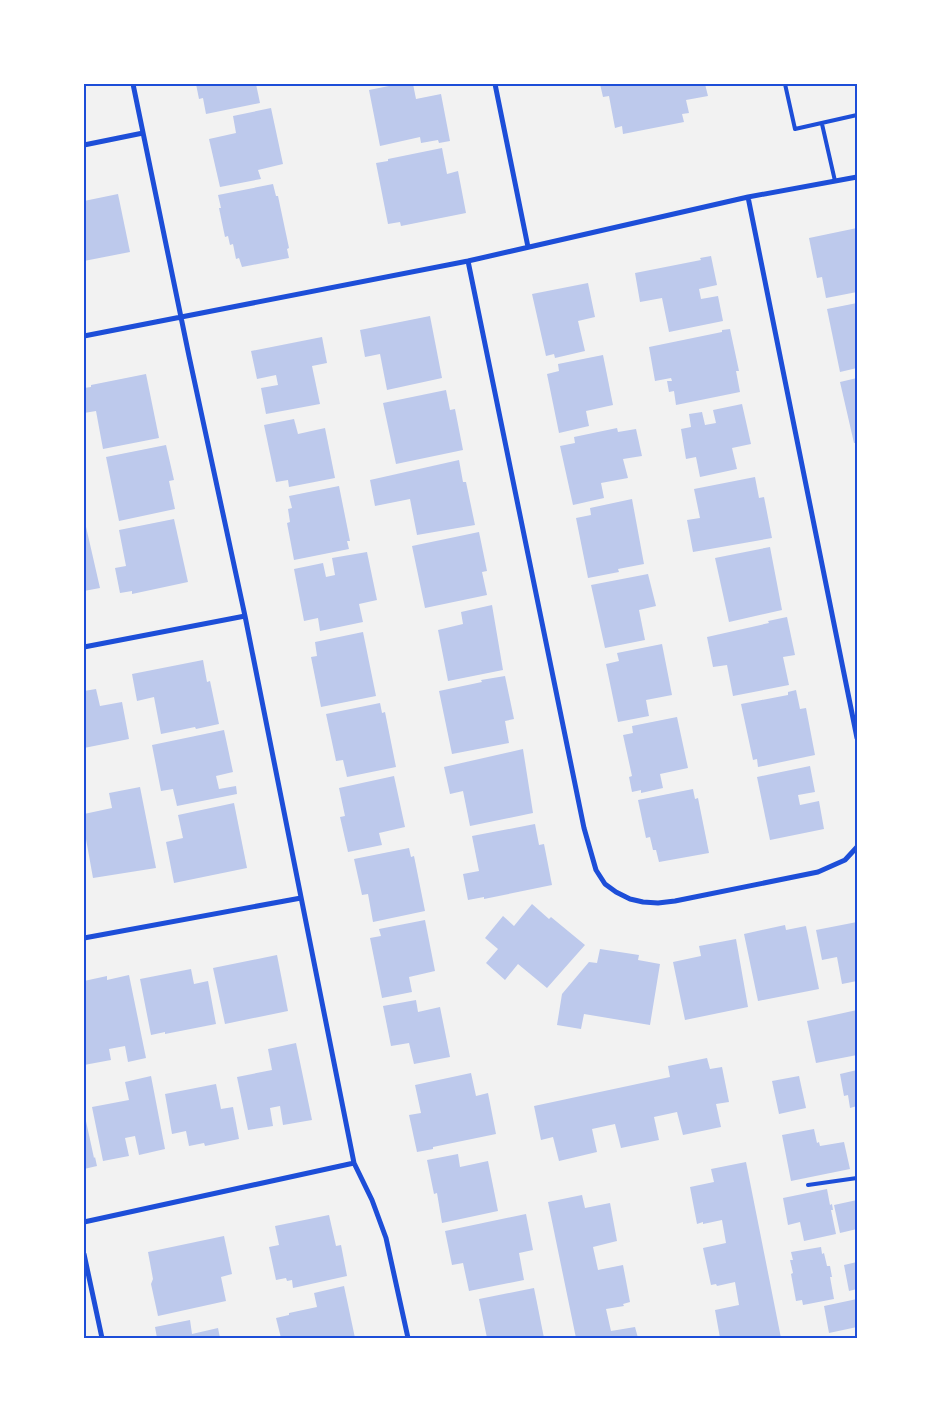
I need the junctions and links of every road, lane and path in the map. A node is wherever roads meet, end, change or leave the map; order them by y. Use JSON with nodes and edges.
{"nodes":[{"id":1,"x":133,"y":84,"type":"edge"},
{"id":2,"x":495,"y":84,"type":"edge"},
{"id":3,"x":785,"y":84,"type":"edge"},
{"id":4,"x":857,"y":115,"type":"edge"},
{"id":5,"x":822,"y":124,"type":"junction"},
{"id":6,"x":143,"y":133,"type":"junction"},
{"id":7,"x":84,"y":145,"type":"edge"},
{"id":8,"x":857,"y":177,"type":"edge"},
{"id":9,"x":835,"y":181,"type":"junction"},
{"id":10,"x":748,"y":197,"type":"junction"},
{"id":11,"x":528,"y":247,"type":"junction"},
{"id":12,"x":468,"y":260,"type":"junction"},
{"id":13,"x":180,"y":316,"type":"junction"},
{"id":14,"x":84,"y":336,"type":"edge"},
{"id":15,"x":245,"y":616,"type":"junction"},
{"id":16,"x":84,"y":647,"type":"edge"},
{"id":17,"x":857,"y":738,"type":"edge"},
{"id":18,"x":857,"y":847,"type":"edge"},
{"id":19,"x":301,"y":898,"type":"junction"},
{"id":20,"x":84,"y":938,"type":"edge"},
{"id":21,"x":354,"y":1163,"type":"junction"},
{"id":22,"x":857,"y":1178,"type":"edge"},
{"id":23,"x":808,"y":1185,"type":"dead end"},
{"id":24,"x":84,"y":1222,"type":"edge"},
{"id":25,"x":84,"y":1254,"type":"edge"},
{"id":26,"x":102,"y":1338,"type":"edge"},
{"id":27,"x":408,"y":1338,"type":"edge"}],
"edges":[{"from":1,"to":6,"type":"street"},
{"from":2,"to":11,"type":"street"},
{"from":3,"to":5,"type":"lane"},
{"from":4,"to":5,"type":"lane"},
{"from":5,"to":9,"type":"lane"},
{"from":6,"to":7,"type":"street"},
{"from":6,"to":13,"type":"street"},
{"from":8,"to":9,"type":"street"},
{"from":9,"to":10,"type":"street"},
{"from":10,"to":11,"type":"street"},
{"from":10,"to":17,"type":"street"},
{"from":11,"to":12,"type":"street"},
{"from":12,"to":13,"type":"street"},
{"from":12,"to":18,"type":"street"},
{"from":13,"to":14,"type":"street"},
{"from":13,"to":15,"type":"street"},
{"from":15,"to":16,"type":"street"},
{"from":15,"to":19,"type":"street"},
{"from":19,"to":20,"type":"street"},
{"from":19,"to":21,"type":"street"},
{"from":21,"to":24,"type":"street"},
{"from":21,"to":27,"type":"street"},
{"from":22,"to":23,"type":"lane"},
{"from":25,"to":26,"type":"street"}]}
